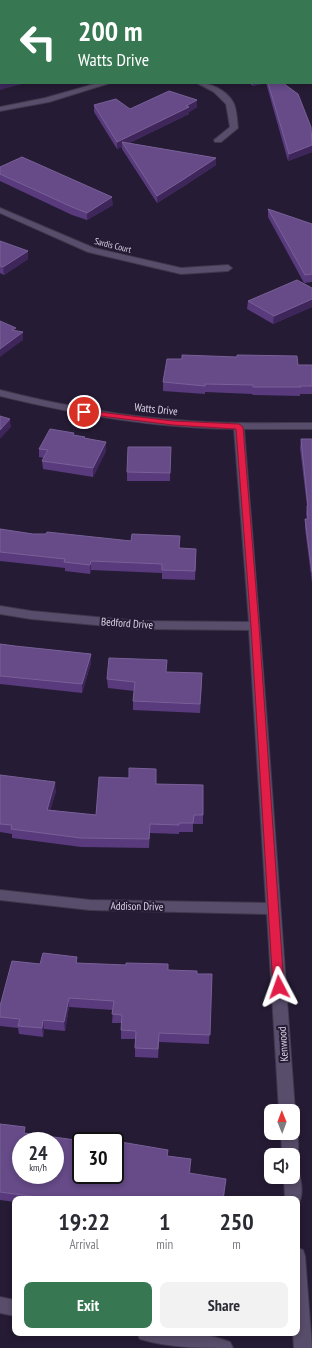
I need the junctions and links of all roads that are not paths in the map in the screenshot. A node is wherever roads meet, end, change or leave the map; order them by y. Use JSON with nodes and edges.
{"nodes":[{"id":1,"x":102,"y":84,"type":"edge"},
{"id":2,"x":203,"y":84,"type":"edge"},
{"id":3,"x":0,"y":109,"type":"edge"},
{"id":4,"x":218,"y":140,"type":"dead end"},
{"id":5,"x":0,"y":210,"type":"edge"},
{"id":6,"x":228,"y":268,"type":"dead end"},
{"id":7,"x":0,"y":393,"type":"edge"},
{"id":8,"x":312,"y":426,"type":"edge"},
{"id":9,"x":239,"y":427,"type":"junction"},
{"id":10,"x":0,"y":610,"type":"edge"},
{"id":11,"x":255,"y":626,"type":"junction"},
{"id":12,"x":0,"y":895,"type":"edge"},
{"id":13,"x":274,"y":909,"type":"junction"},
{"id":14,"x":287,"y":1104,"type":"edge"},
{"id":15,"x":292,"y":1184,"type":"edge"},
{"id":16,"x":293,"y":1196,"type":"edge"},
{"id":17,"x":300,"y":1302,"type":"edge"},
{"id":18,"x":0,"y":1305,"type":"edge"},
{"id":19,"x":12,"y":1307,"type":"edge"},
{"id":20,"x":162,"y":1336,"type":"edge"},
{"id":21,"x":224,"y":1348,"type":"edge"},
{"id":22,"x":303,"y":1348,"type":"edge"}],
"edges":[{"from":1,"to":3,"type":"street"},
{"from":2,"to":4,"type":"street"},
{"from":5,"to":6,"type":"street","name":"Sardis Court"},
{"from":7,"to":9,"type":"street","name":"Watts Drive"},
{"from":8,"to":9,"type":"street","name":"Watts Drive"},
{"from":9,"to":11,"type":"street","name":"Kenwood"},
{"from":10,"to":11,"type":"street","name":"Bedford Drive"},
{"from":11,"to":13,"type":"street","name":"Kenwood"},
{"from":12,"to":13,"type":"street","name":"Addison Drive"},
{"from":13,"to":14,"type":"street","name":"Kenwood"},
{"from":15,"to":16,"type":"street"},
{"from":17,"to":22,"type":"street"},
{"from":18,"to":19,"type":"street"},
{"from":20,"to":21,"type":"street"}]}
